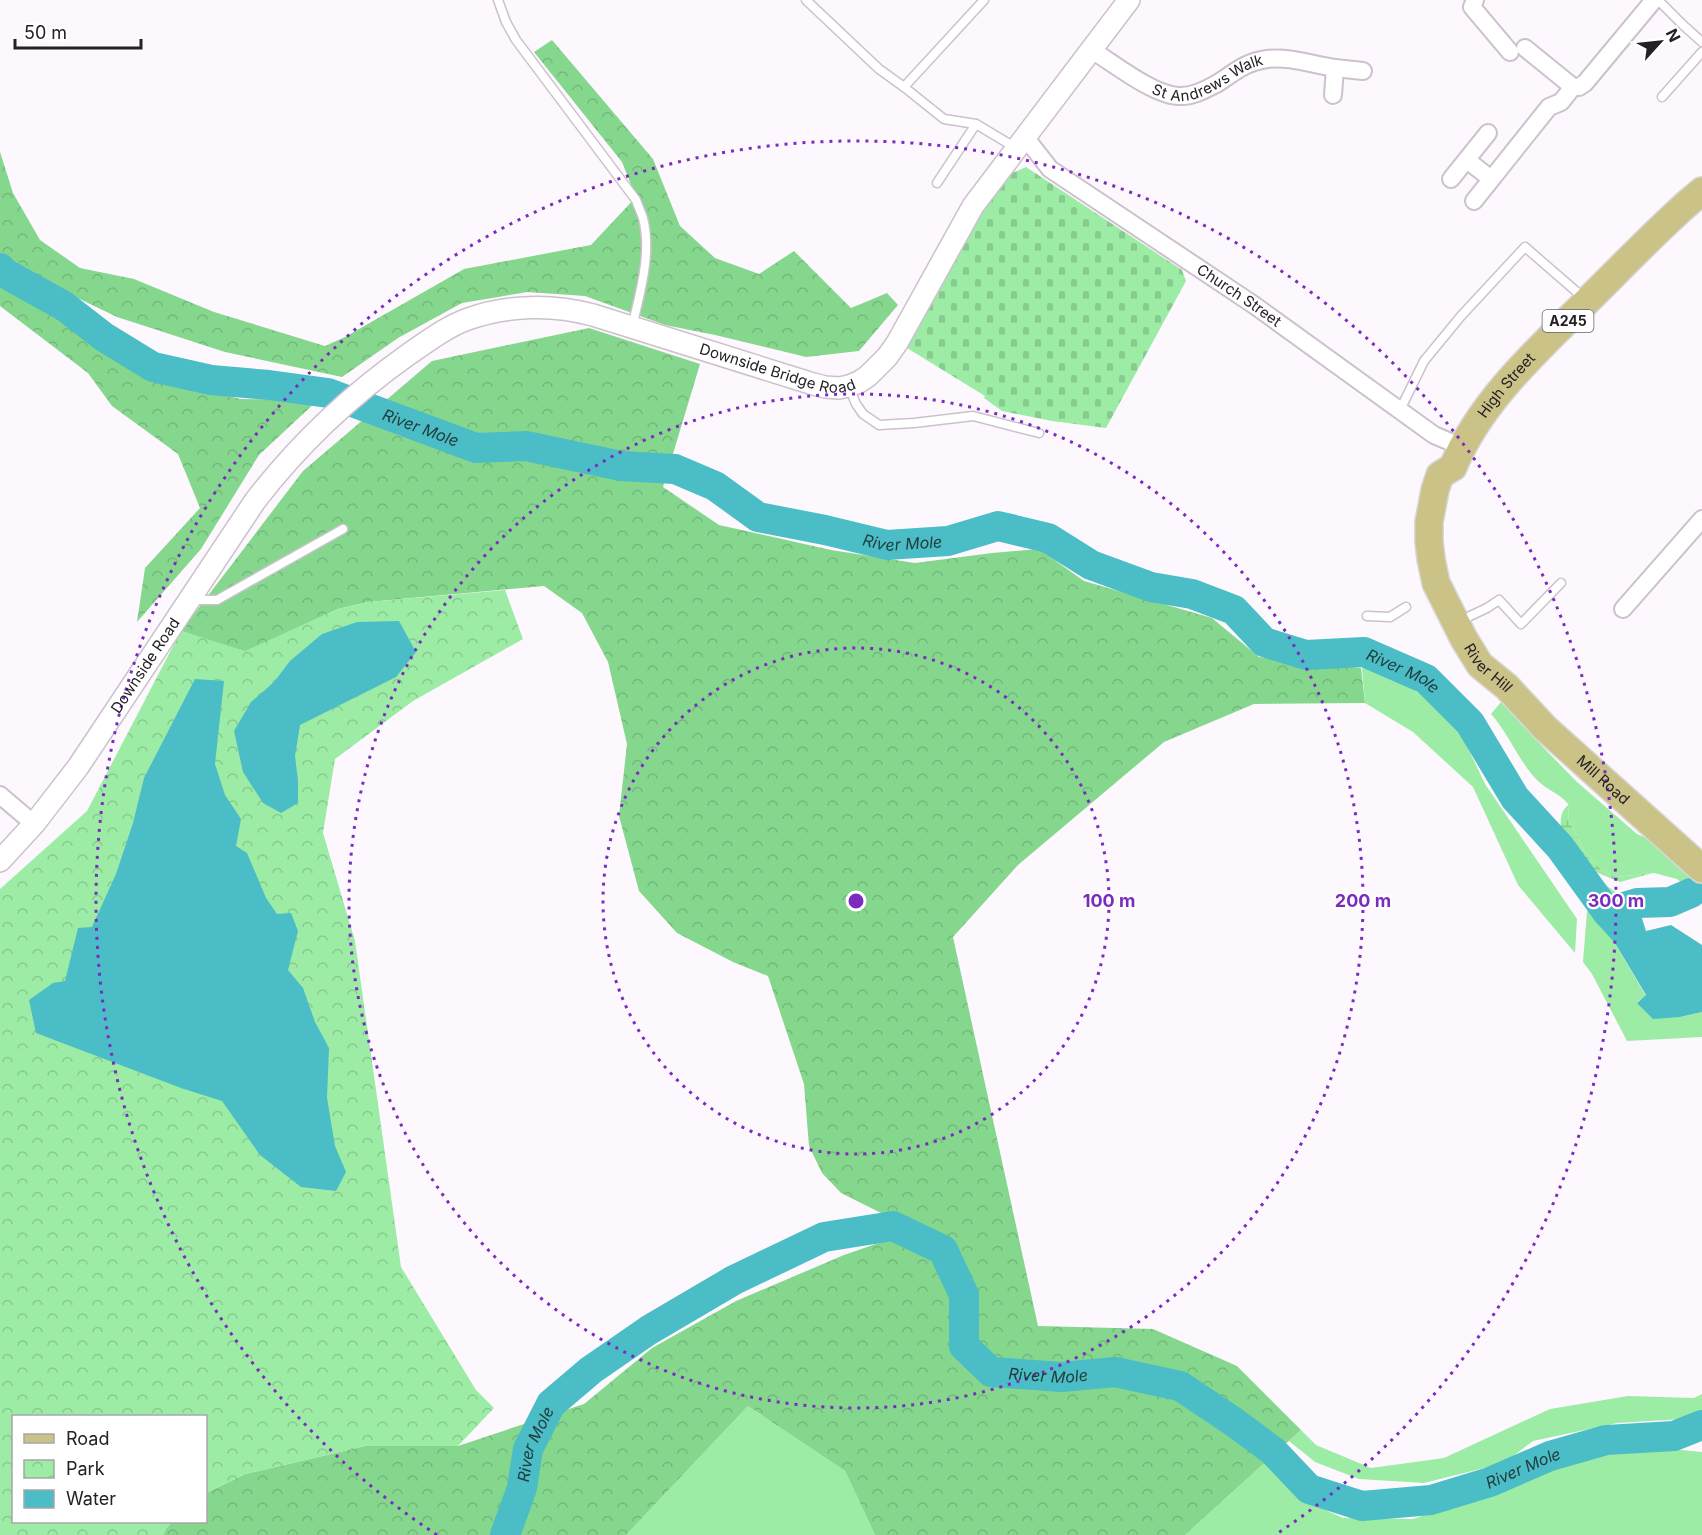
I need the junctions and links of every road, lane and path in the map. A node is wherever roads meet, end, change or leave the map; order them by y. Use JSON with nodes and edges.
{"nodes":[{"id":1,"x":498,"y":0,"type":"edge"},
{"id":2,"x":806,"y":0,"type":"edge"},
{"id":3,"x":984,"y":0,"type":"edge"},
{"id":4,"x":1129,"y":0,"type":"edge"},
{"id":5,"x":1475,"y":0,"type":"edge"},
{"id":6,"x":1654,"y":0,"type":"edge"},
{"id":7,"x":1658,"y":0,"type":"edge"},
{"id":8,"x":1702,"y":42,"type":"edge"},
{"id":9,"x":1090,"y":49,"type":"junction"},
{"id":10,"x":1702,"y":52,"type":"edge"},
{"id":11,"x":1335,"y":68,"type":"junction"},
{"id":12,"x":1363,"y":70,"type":"dead end"},
{"id":13,"x":904,"y":87,"type":"junction"},
{"id":14,"x":1573,"y":87,"type":"junction"},
{"id":15,"x":1333,"y":95,"type":"dead end"},
{"id":16,"x":1662,"y":97,"type":"dead end"},
{"id":17,"x":976,"y":124,"type":"junction"},
{"id":18,"x":1488,"y":134,"type":"dead end"},
{"id":19,"x":1020,"y":142,"type":"junction"},
{"id":20,"x":1467,"y":160,"type":"junction"},
{"id":21,"x":1451,"y":179,"type":"dead end"},
{"id":22,"x":1491,"y":179,"type":"junction"},
{"id":23,"x":936,"y":183,"type":"dead end"},
{"id":24,"x":1702,"y":191,"type":"edge"},
{"id":25,"x":1474,"y":201,"type":"dead end"},
{"id":26,"x":1587,"y":301,"type":"junction"},
{"id":27,"x":632,"y":327,"type":"junction"},
{"id":28,"x":849,"y":386,"type":"junction"},
{"id":29,"x":1400,"y":410,"type":"junction"},
{"id":30,"x":1040,"y":433,"type":"dead end"},
{"id":31,"x":1457,"y":457,"type":"junction"},
{"id":32,"x":285,"y":465,"type":"joint"},
{"id":33,"x":1702,"y":519,"type":"edge"},
{"id":34,"x":344,"y":529,"type":"dead end"},
{"id":35,"x":1562,"y":583,"type":"dead end"},
{"id":36,"x":190,"y":600,"type":"junction"},
{"id":37,"x":1406,"y":607,"type":"dead end"},
{"id":38,"x":1623,"y":609,"type":"dead end"},
{"id":39,"x":1367,"y":616,"type":"dead end"},
{"id":40,"x":1470,"y":616,"type":"junction"},
{"id":41,"x":1507,"y":687,"type":"junction"},
{"id":42,"x":0,"y":795,"type":"edge"},
{"id":43,"x":34,"y":824,"type":"junction"},
{"id":44,"x":0,"y":861,"type":"edge"},
{"id":45,"x":1702,"y":869,"type":"edge"}],
"edges":[{"from":1,"to":27,"type":"lane"},
{"from":2,"to":13,"type":"lane"},
{"from":3,"to":13,"type":"lane"},
{"from":4,"to":9,"type":"street","name":"Downside Bridge Road"},
{"from":5,"to":14,"type":"street"},
{"from":6,"to":14,"type":"street"},
{"from":7,"to":8,"type":"lane"},
{"from":9,"to":11,"type":"street","name":"St Andrews Walk"},
{"from":9,"to":19,"type":"street","name":"Downside Bridge Road"},
{"from":10,"to":16,"type":"lane"},
{"from":11,"to":12,"type":"street","name":"St Andrews Walk"},
{"from":11,"to":15,"type":"street"},
{"from":13,"to":17,"type":"lane"},
{"from":14,"to":22,"type":"street"},
{"from":17,"to":19,"type":"lane"},
{"from":17,"to":23,"type":"lane"},
{"from":18,"to":20,"type":"street"},
{"from":19,"to":28,"type":"street","name":"Downside Bridge Road"},
{"from":19,"to":29,"type":"street","name":"Church Street"},
{"from":20,"to":21,"type":"street"},
{"from":20,"to":22,"type":"street"},
{"from":22,"to":25,"type":"street"},
{"from":24,"to":26,"type":"main road","name":"High Street","number":"A245"},
{"from":26,"to":29,"type":"lane"},
{"from":26,"to":31,"type":"main road","name":"High Street","number":"A245"},
{"from":27,"to":28,"type":"street","name":"Downside Bridge Road"},
{"from":27,"to":32,"type":"street","name":"Downside Bridge Road"},
{"from":28,"to":30,"type":"lane"},
{"from":29,"to":31,"type":"street","name":"Church Street"},
{"from":31,"to":40,"type":"main road","name":"River Hill","number":"A245"},
{"from":31,"to":41,"type":"main road","name":"River Hill","number":"A245"},
{"from":32,"to":36,"type":"street","name":"Downside Road"},
{"from":33,"to":38,"type":"street"},
{"from":34,"to":36,"type":"lane"},
{"from":35,"to":40,"type":"lane"},
{"from":36,"to":43,"type":"street","name":"Downside Road"},
{"from":37,"to":39,"type":"lane"},
{"from":40,"to":41,"type":"main road","name":"River Hill","number":"A245"},
{"from":41,"to":45,"type":"main road","name":"Mill Road","number":"A245"},
{"from":42,"to":43,"type":"street"},
{"from":43,"to":44,"type":"street","name":"Downside Road"}]}
